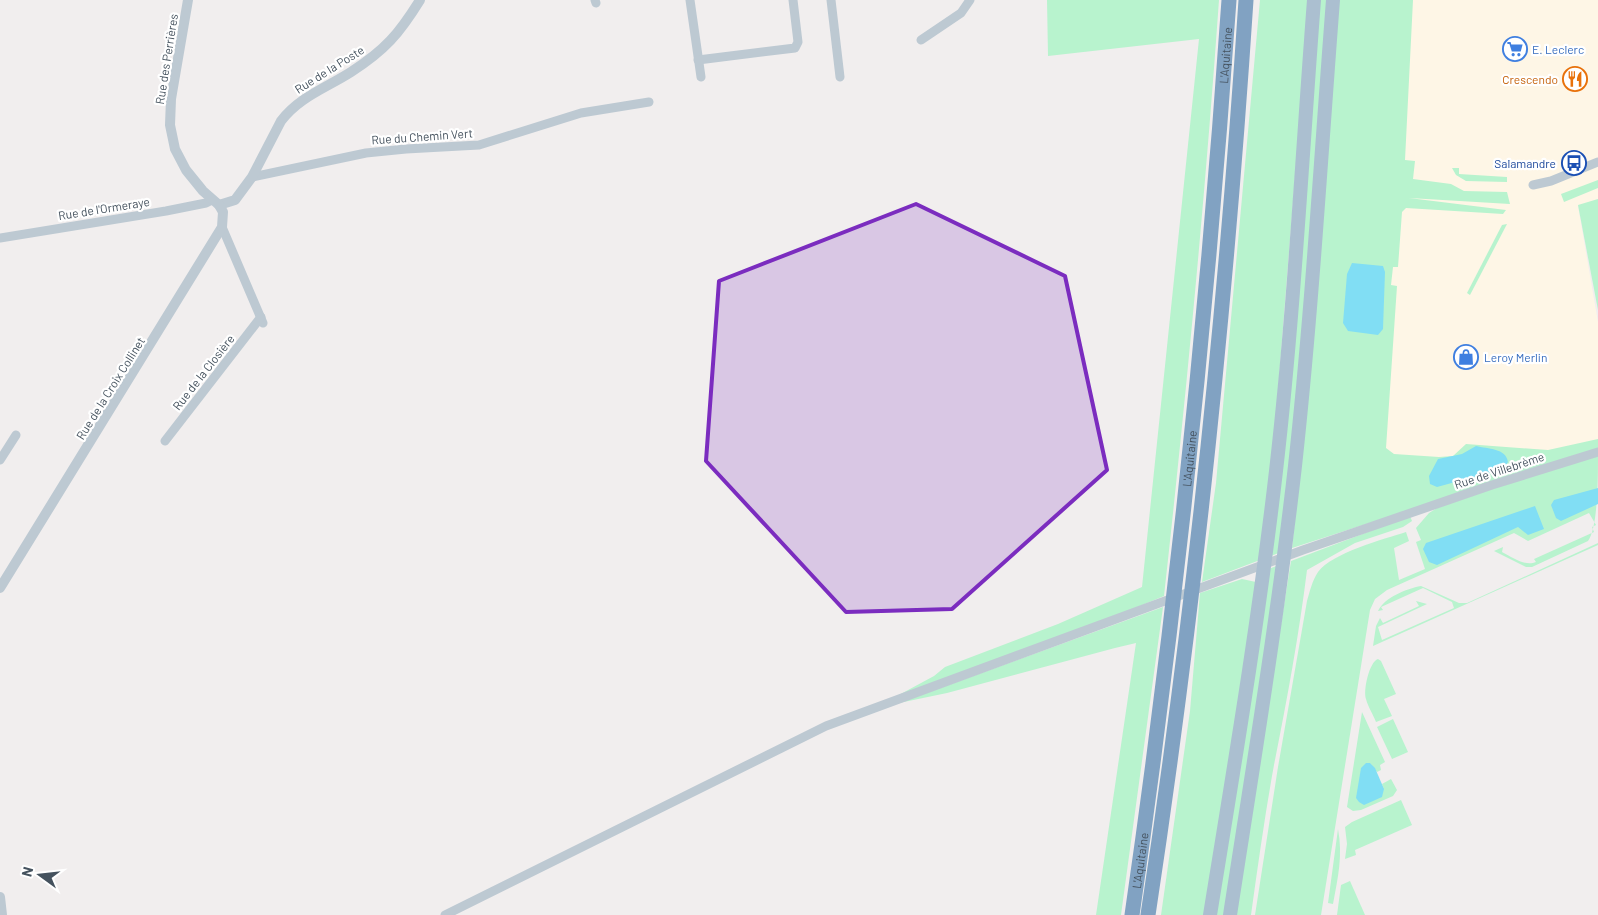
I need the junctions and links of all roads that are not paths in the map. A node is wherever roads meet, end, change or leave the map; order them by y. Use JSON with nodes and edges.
{"nodes":[{"id":1,"x":188,"y":0,"type":"edge"},
{"id":2,"x":420,"y":0,"type":"edge"},
{"id":3,"x":690,"y":0,"type":"edge"},
{"id":4,"x":793,"y":0,"type":"edge"},
{"id":5,"x":831,"y":0,"type":"edge"},
{"id":6,"x":970,"y":0,"type":"edge"},
{"id":7,"x":1230,"y":0,"type":"edge"},
{"id":8,"x":1246,"y":0,"type":"edge"},
{"id":9,"x":1314,"y":0,"type":"edge"},
{"id":10,"x":1333,"y":0,"type":"edge"},
{"id":11,"x":921,"y":40,"type":"dead end"},
{"id":12,"x":698,"y":60,"type":"junction"},
{"id":13,"x":701,"y":77,"type":"dead end"},
{"id":14,"x":840,"y":77,"type":"dead end"},
{"id":15,"x":649,"y":102,"type":"dead end"},
{"id":16,"x":1598,"y":162,"type":"edge"},
{"id":17,"x":252,"y":177,"type":"junction"},
{"id":18,"x":1533,"y":185,"type":"dead end"},
{"id":19,"x":216,"y":202,"type":"junction"},
{"id":20,"x":222,"y":227,"type":"junction"},
{"id":21,"x":0,"y":238,"type":"edge"},
{"id":22,"x":16,"y":435,"type":"dead end"},
{"id":23,"x":164,"y":441,"type":"dead end"},
{"id":24,"x":1598,"y":452,"type":"edge"},
{"id":25,"x":0,"y":460,"type":"edge"},
{"id":26,"x":0,"y":588,"type":"edge"},
{"id":27,"x":0,"y":897,"type":"edge"},
{"id":28,"x":2,"y":915,"type":"edge"},
{"id":29,"x":445,"y":915,"type":"edge"},
{"id":30,"x":1132,"y":915,"type":"edge"},
{"id":31,"x":1148,"y":915,"type":"edge"},
{"id":32,"x":1210,"y":915,"type":"edge"},
{"id":33,"x":1230,"y":915,"type":"edge"}],
"edges":[{"from":1,"to":19,"type":"street","name":"Rue des Perrières"},
{"from":2,"to":17,"type":"street","name":"Rue de la Poste"},
{"from":3,"to":12,"type":"street"},
{"from":4,"to":12,"type":"street"},
{"from":5,"to":14,"type":"street"},
{"from":6,"to":11,"type":"street"},
{"from":7,"to":30,"type":"highway","name":"L'Aquitaine"},
{"from":8,"to":31,"type":"highway","name":"L'Aquitaine"},
{"from":9,"to":32,"type":"main road"},
{"from":10,"to":33,"type":"main road"},
{"from":12,"to":13,"type":"street"},
{"from":15,"to":17,"type":"street","name":"Rue du Chemin Vert"},
{"from":16,"to":18,"type":"street"},
{"from":17,"to":19,"type":"street","name":"Rue de la Poste"},
{"from":19,"to":20,"type":"street"},
{"from":19,"to":21,"type":"street","name":"Rue de l'Ormeraye"},
{"from":20,"to":23,"type":"street","name":"Rue de la Closière"},
{"from":20,"to":26,"type":"street","name":"Rue de la Croix Collinet"},
{"from":22,"to":25,"type":"street"},
{"from":24,"to":29,"type":"street","name":"Rue de Villebrème"},
{"from":27,"to":28,"type":"street"}]}
